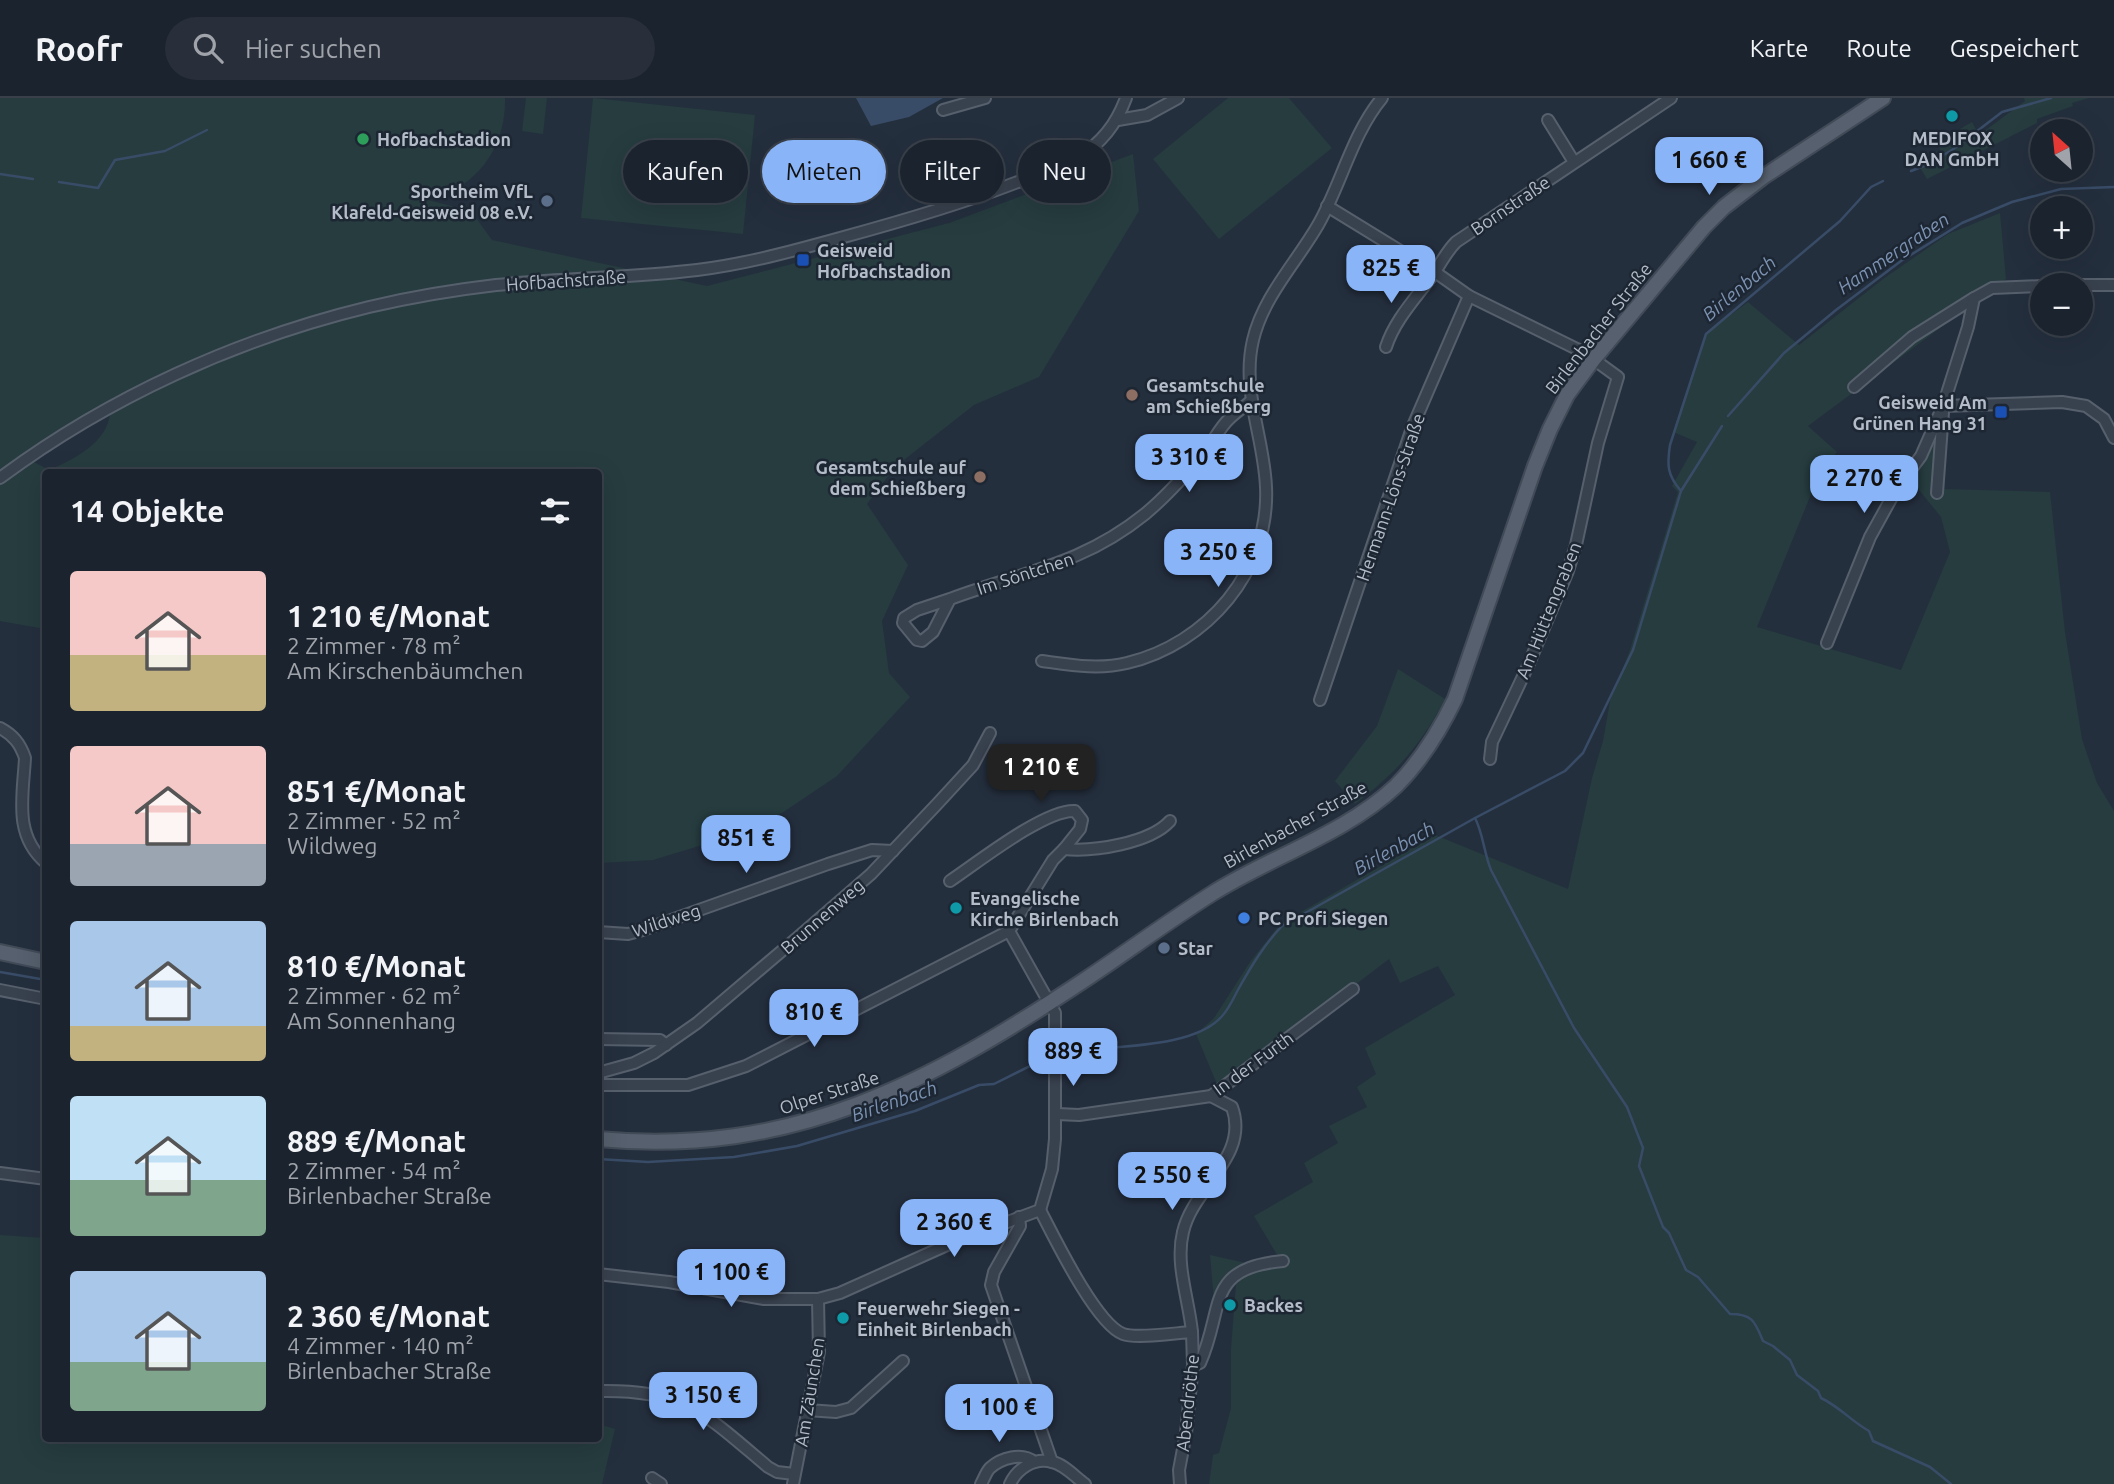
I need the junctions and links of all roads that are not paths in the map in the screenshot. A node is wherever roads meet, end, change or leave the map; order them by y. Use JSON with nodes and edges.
{"nodes":[{"id":1,"x":985,"y":98,"type":"edge"},
{"id":2,"x":1126,"y":98,"type":"edge"},
{"id":3,"x":1178,"y":98,"type":"edge"},
{"id":4,"x":1382,"y":98,"type":"edge"},
{"id":5,"x":1671,"y":98,"type":"edge"},
{"id":6,"x":1883,"y":98,"type":"edge"},
{"id":7,"x":943,"y":110,"type":"dead end"},
{"id":8,"x":1118,"y":120,"type":"junction"},
{"id":9,"x":1548,"y":120,"type":"dead end"},
{"id":10,"x":1574,"y":162,"type":"junction"},
{"id":11,"x":1327,"y":206,"type":"junction"},
{"id":12,"x":1432,"y":270,"type":"junction"},
{"id":13,"x":2093,"y":285,"type":"edge"},
{"id":14,"x":2114,"y":285,"type":"edge"},
{"id":15,"x":2030,"y":286,"type":"edge"},
{"id":16,"x":1469,"y":296,"type":"junction"},
{"id":17,"x":1974,"y":298,"type":"junction"},
{"id":18,"x":1386,"y":347,"type":"dead end"},
{"id":19,"x":1593,"y":360,"type":"junction"},
{"id":20,"x":1854,"y":387,"type":"dead end"},
{"id":21,"x":1251,"y":401,"type":"junction"},
{"id":22,"x":1943,"y":406,"type":"junction"},
{"id":23,"x":2114,"y":438,"type":"edge"},
{"id":24,"x":0,"y":478,"type":"edge"},
{"id":25,"x":1937,"y":493,"type":"dead end"},
{"id":26,"x":950,"y":599,"type":"junction"},
{"id":27,"x":1827,"y":643,"type":"dead end"},
{"id":28,"x":1042,"y":661,"type":"dead end"},
{"id":29,"x":1320,"y":700,"type":"dead end"},
{"id":30,"x":0,"y":728,"type":"edge"},
{"id":31,"x":990,"y":733,"type":"dead end"},
{"id":32,"x":1490,"y":759,"type":"dead end"},
{"id":33,"x":1170,"y":821,"type":"dead end"},
{"id":34,"x":1065,"y":849,"type":"junction"},
{"id":35,"x":893,"y":851,"type":"junction"},
{"id":36,"x":42,"y":859,"type":"edge"},
{"id":37,"x":950,"y":881,"type":"dead end"},
{"id":38,"x":1009,"y":931,"type":"junction"},
{"id":39,"x":602,"y":932,"type":"edge"},
{"id":40,"x":0,"y":953,"type":"edge"},
{"id":41,"x":42,"y":961,"type":"edge"},
{"id":42,"x":1353,"y":989,"type":"dead end"},
{"id":43,"x":0,"y":990,"type":"edge"},
{"id":44,"x":42,"y":998,"type":"edge"},
{"id":45,"x":1049,"y":1003,"type":"junction"},
{"id":46,"x":602,"y":1040,"type":"edge"},
{"id":47,"x":666,"y":1045,"type":"junction"},
{"id":48,"x":602,"y":1072,"type":"edge"},
{"id":49,"x":602,"y":1085,"type":"edge"},
{"id":50,"x":1211,"y":1096,"type":"junction"},
{"id":51,"x":1057,"y":1114,"type":"junction"},
{"id":52,"x":602,"y":1139,"type":"edge"},
{"id":53,"x":0,"y":1173,"type":"edge"},
{"id":54,"x":42,"y":1178,"type":"edge"},
{"id":55,"x":1041,"y":1210,"type":"junction"},
{"id":56,"x":1019,"y":1217,"type":"junction"},
{"id":57,"x":1283,"y":1261,"type":"dead end"},
{"id":58,"x":602,"y":1274,"type":"edge"},
{"id":59,"x":818,"y":1299,"type":"junction"},
{"id":60,"x":1192,"y":1332,"type":"junction"},
{"id":61,"x":902,"y":1361,"type":"dead end"},
{"id":62,"x":1192,"y":1365,"type":"junction"},
{"id":63,"x":602,"y":1391,"type":"edge"},
{"id":64,"x":807,"y":1410,"type":"junction"},
{"id":65,"x":1052,"y":1461,"type":"junction"},
{"id":66,"x":1034,"y":1462,"type":"junction"},
{"id":67,"x":794,"y":1479,"type":"edge"},
{"id":68,"x":981,"y":1484,"type":"edge"},
{"id":69,"x":1010,"y":1484,"type":"edge"},
{"id":70,"x":1085,"y":1484,"type":"edge"},
{"id":71,"x":1180,"y":1484,"type":"edge"}],
"edges":[{"from":1,"to":7,"type":"street"},
{"from":2,"to":8,"type":"street","name":"Hofbachstraße"},
{"from":3,"to":8,"type":"street"},
{"from":4,"to":11,"type":"street"},
{"from":5,"to":10,"type":"street","name":"Bornstraße"},
{"from":6,"to":19,"type":"main road","name":"Birlenbacher Straße"},
{"from":8,"to":24,"type":"street","name":"Hofbachstraße"},
{"from":9,"to":10,"type":"street"},
{"from":10,"to":12,"type":"street","name":"Bornstraße"},
{"from":11,"to":12,"type":"street"},
{"from":11,"to":21,"type":"street"},
{"from":12,"to":16,"type":"street"},
{"from":12,"to":18,"type":"street","name":"Bornstraße"},
{"from":13,"to":14,"type":"street"},
{"from":15,"to":17,"type":"street"},
{"from":16,"to":19,"type":"street"},
{"from":16,"to":29,"type":"street","name":"Hermann-Löns-Straße"},
{"from":17,"to":20,"type":"street"},
{"from":17,"to":22,"type":"street"},
{"from":19,"to":32,"type":"street","name":"Am Hüttengraben"},
{"from":19,"to":45,"type":"main road","name":"Birlenbacher Straße"},
{"from":21,"to":26,"type":"street","name":"Im Söntchen"},
{"from":21,"to":28,"type":"street"},
{"from":22,"to":23,"type":"street"},
{"from":22,"to":25,"type":"street"},
{"from":22,"to":27,"type":"street"},
{"from":26,"to":26,"type":"street","name":"Im Söntchen"},
{"from":30,"to":36,"type":"street"},
{"from":31,"to":35,"type":"street","name":"Brunnenweg"},
{"from":33,"to":34,"type":"street"},
{"from":34,"to":37,"type":"street"},
{"from":34,"to":38,"type":"street"},
{"from":35,"to":39,"type":"street","name":"Wildweg"},
{"from":35,"to":47,"type":"street","name":"Brunnenweg"},
{"from":38,"to":45,"type":"street"},
{"from":38,"to":49,"type":"street"},
{"from":40,"to":41,"type":"main road"},
{"from":42,"to":50,"type":"street","name":"In der Furth"},
{"from":43,"to":44,"type":"street"},
{"from":45,"to":51,"type":"street"},
{"from":45,"to":52,"type":"main road","name":"Olper Straße"},
{"from":46,"to":47,"type":"street"},
{"from":47,"to":48,"type":"street","name":"Brunnenweg"},
{"from":50,"to":51,"type":"street","name":"In der Furth"},
{"from":50,"to":60,"type":"street"},
{"from":51,"to":55,"type":"street"},
{"from":53,"to":54,"type":"street"},
{"from":55,"to":56,"type":"street"},
{"from":55,"to":60,"type":"street","name":"Abendröthe"},
{"from":56,"to":59,"type":"street"},
{"from":56,"to":65,"type":"street"},
{"from":57,"to":62,"type":"street"},
{"from":58,"to":59,"type":"street"},
{"from":59,"to":64,"type":"street","name":"Am Zäunchen"},
{"from":60,"to":62,"type":"street","name":"Abendröthe"},
{"from":61,"to":64,"type":"street"},
{"from":62,"to":71,"type":"street","name":"Abendröthe"},
{"from":63,"to":67,"type":"street"},
{"from":64,"to":67,"type":"street","name":"Am Zäunchen"},
{"from":65,"to":66,"type":"street"},
{"from":65,"to":70,"type":"street"},
{"from":66,"to":68,"type":"street"},
{"from":66,"to":69,"type":"street"}]}
